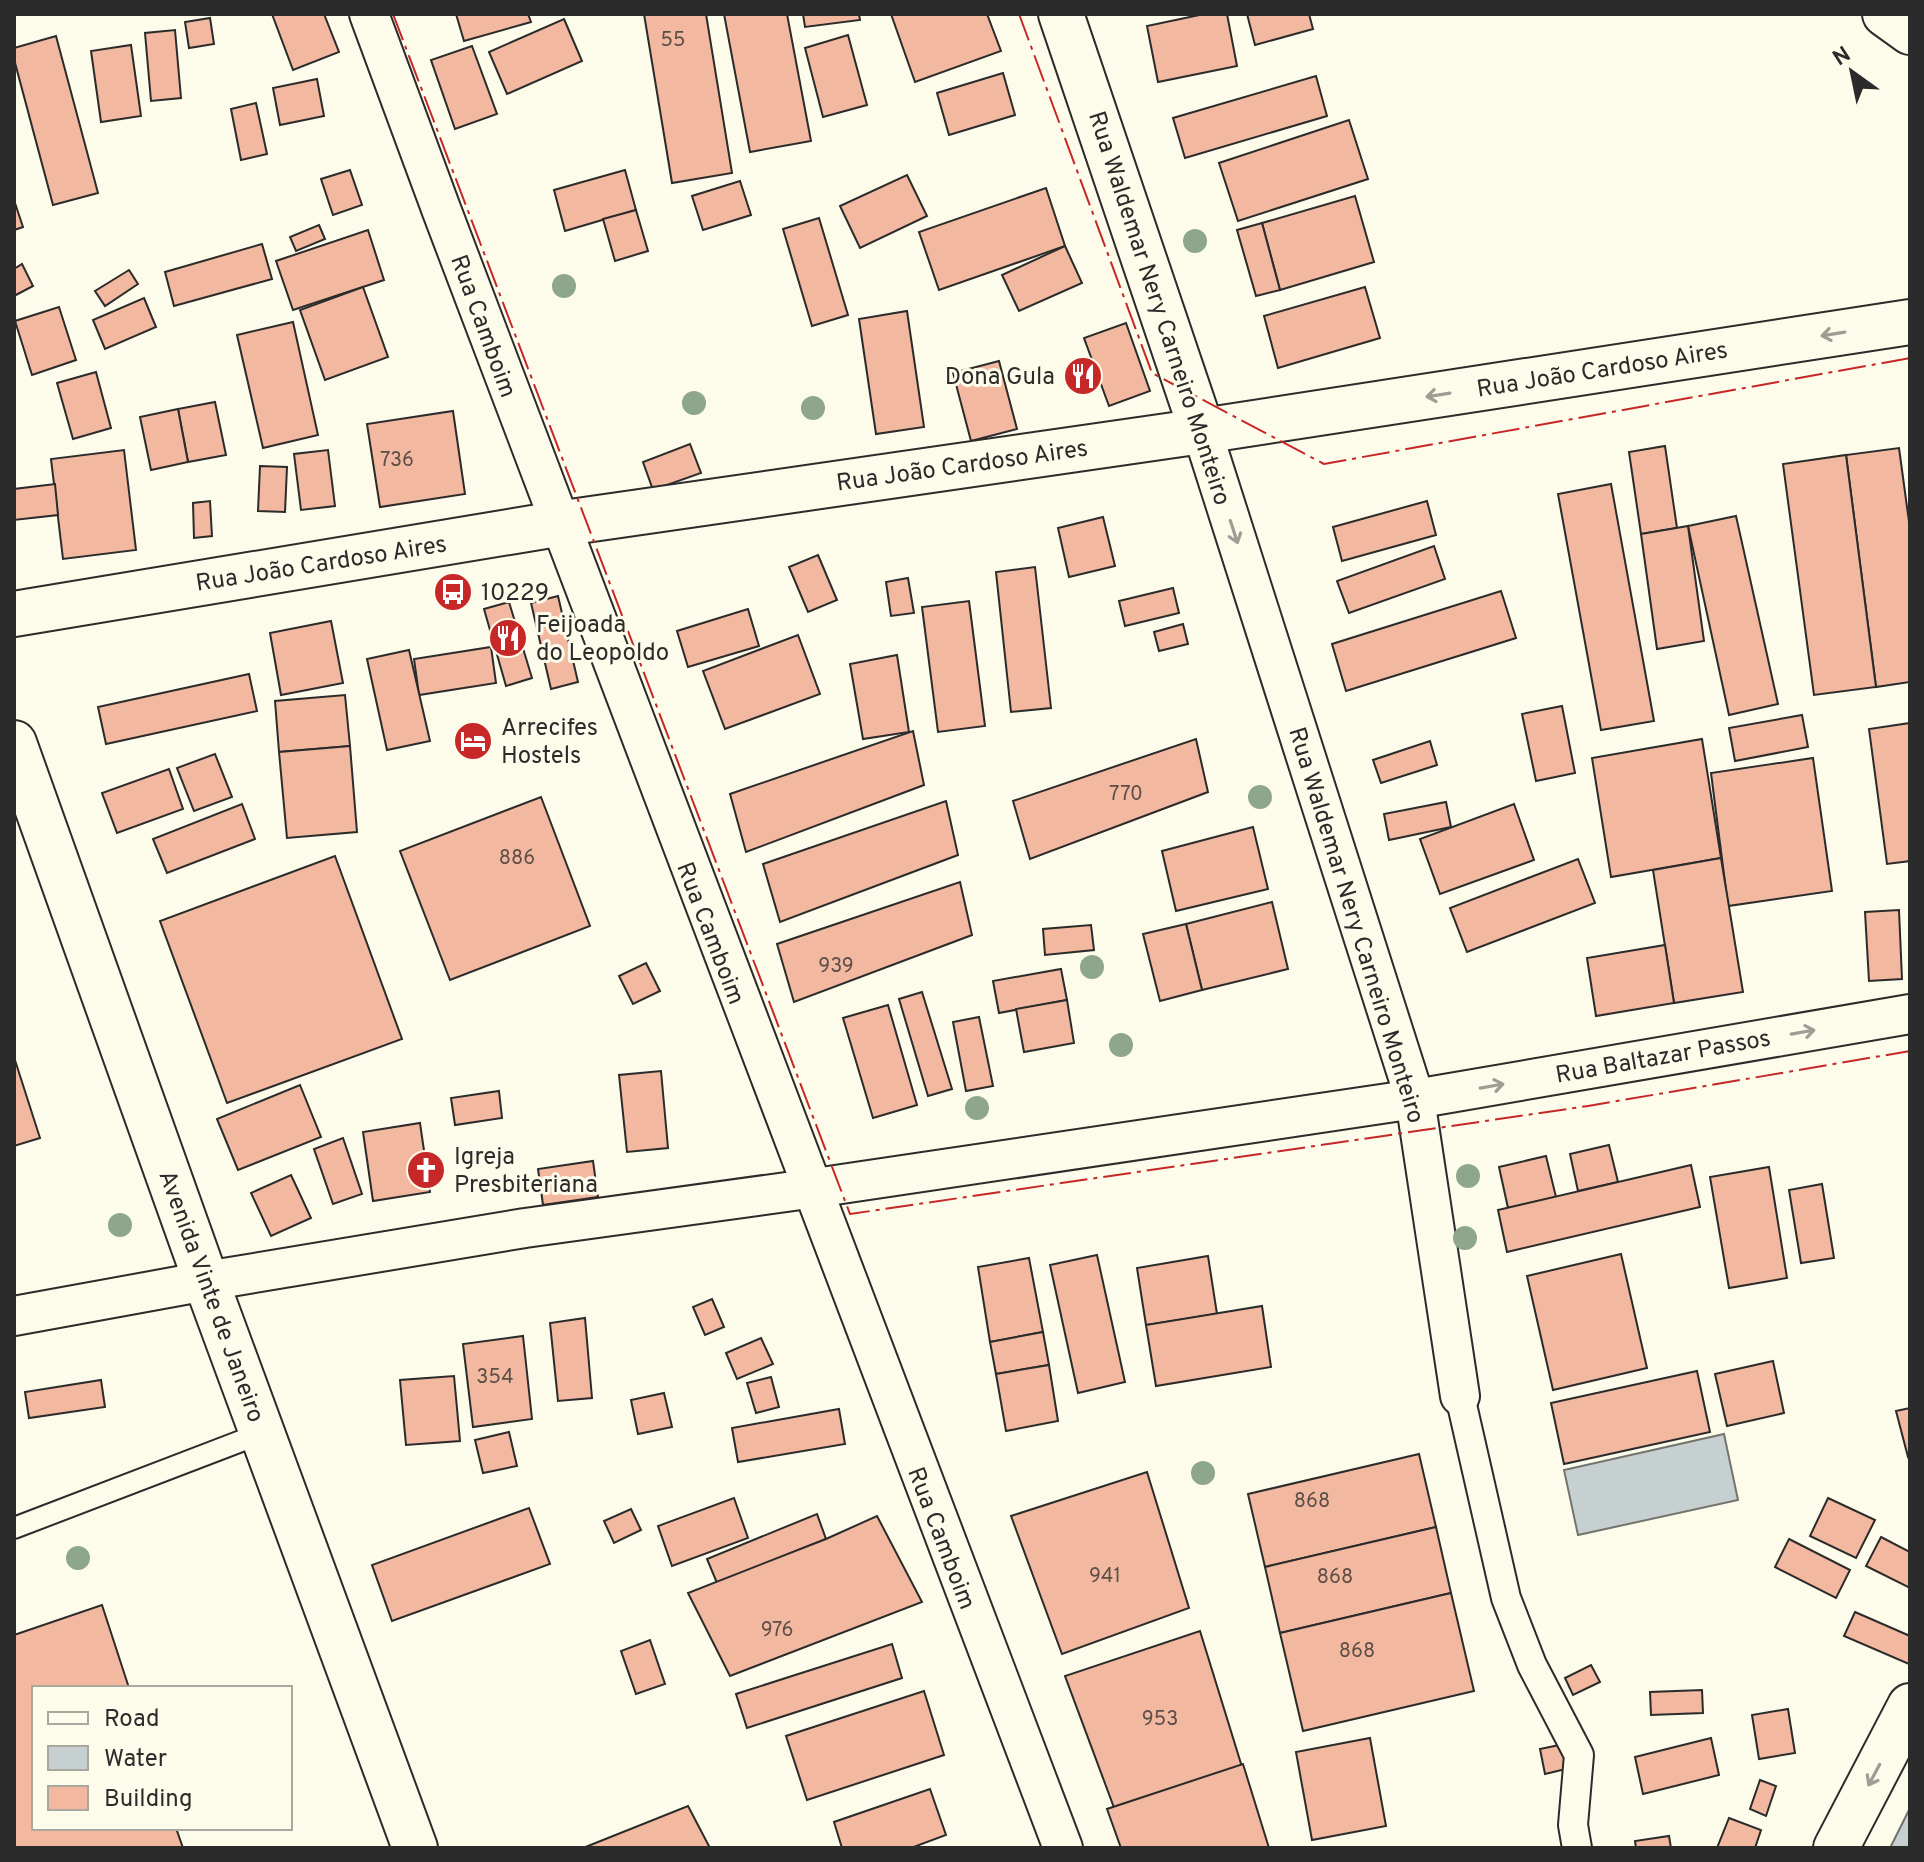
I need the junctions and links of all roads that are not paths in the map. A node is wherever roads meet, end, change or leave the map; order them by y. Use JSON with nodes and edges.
{"nodes":[{"id":1,"x":369,"y":14,"type":"edge"},
{"id":2,"x":1061,"y":14,"type":"edge"},
{"id":3,"x":1885,"y":14,"type":"edge"},
{"id":4,"x":1910,"y":32,"type":"edge"},
{"id":5,"x":1910,"y":322,"type":"edge"},
{"id":6,"x":1202,"y":431,"type":"junction"},
{"id":7,"x":557,"y":524,"type":"junction"},
{"id":8,"x":14,"y":614,"type":"edge"},
{"id":9,"x":14,"y":743,"type":"edge"},
{"id":10,"x":1910,"y":1014,"type":"edge"},
{"id":11,"x":1415,"y":1099,"type":"junction"},
{"id":12,"x":808,"y":1189,"type":"junction"},
{"id":13,"x":206,"y":1281,"type":"junction"},
{"id":14,"x":14,"y":1316,"type":"edge"},
{"id":15,"x":1460,"y":1396,"type":"joint"},
{"id":16,"x":262,"y":1433,"type":"junction"},
{"id":17,"x":14,"y":1528,"type":"edge"},
{"id":18,"x":1910,"y":1706,"type":"edge"},
{"id":19,"x":415,"y":1848,"type":"edge"},
{"id":20,"x":1063,"y":1848,"type":"edge"},
{"id":21,"x":1577,"y":1848,"type":"edge"},
{"id":22,"x":1836,"y":1848,"type":"edge"}],
"edges":[{"from":1,"to":7,"type":"street","name":"Rua Camboim"},
{"from":2,"to":6,"type":"street","name":"Rua Waldemar Nery Carneiro Monteiro"},
{"from":3,"to":4,"type":"street"},
{"from":5,"to":6,"type":"street","name":"Rua João Cardoso Aires","one_way":true},
{"from":6,"to":7,"type":"street","name":"Rua João Cardoso Aires"},
{"from":6,"to":11,"type":"street","name":"Rua Waldemar Nery Carneiro Monteiro","one_way":true},
{"from":7,"to":8,"type":"street","name":"Rua João Cardoso Aires"},
{"from":7,"to":12,"type":"street","name":"Rua Camboim"},
{"from":9,"to":13,"type":"street","name":"Avenida Vinte de Janeiro"},
{"from":11,"to":10,"type":"street","name":"Rua Baltazar Passos","one_way":true},
{"from":11,"to":12,"type":"street","name":"Rua Baltazar Passos"},
{"from":11,"to":15,"type":"street","name":"Rua Waldemar Nery Carneiro Monteiro"},
{"from":12,"to":13,"type":"street","name":"Rua Baltazar Passos"},
{"from":12,"to":20,"type":"street","name":"Rua Camboim"},
{"from":13,"to":14,"type":"street","name":"Rua Baltazar Passos"},
{"from":13,"to":16,"type":"street","name":"Avenida Vinte de Janeiro"},
{"from":15,"to":21,"type":"street","name":"Rua Waldemar Nery Carneiro Monteiro"},
{"from":16,"to":17,"type":"lane"},
{"from":16,"to":19,"type":"street","name":"Avenida Vinte de Janeiro"},
{"from":18,"to":22,"type":"street","one_way":true}]}
